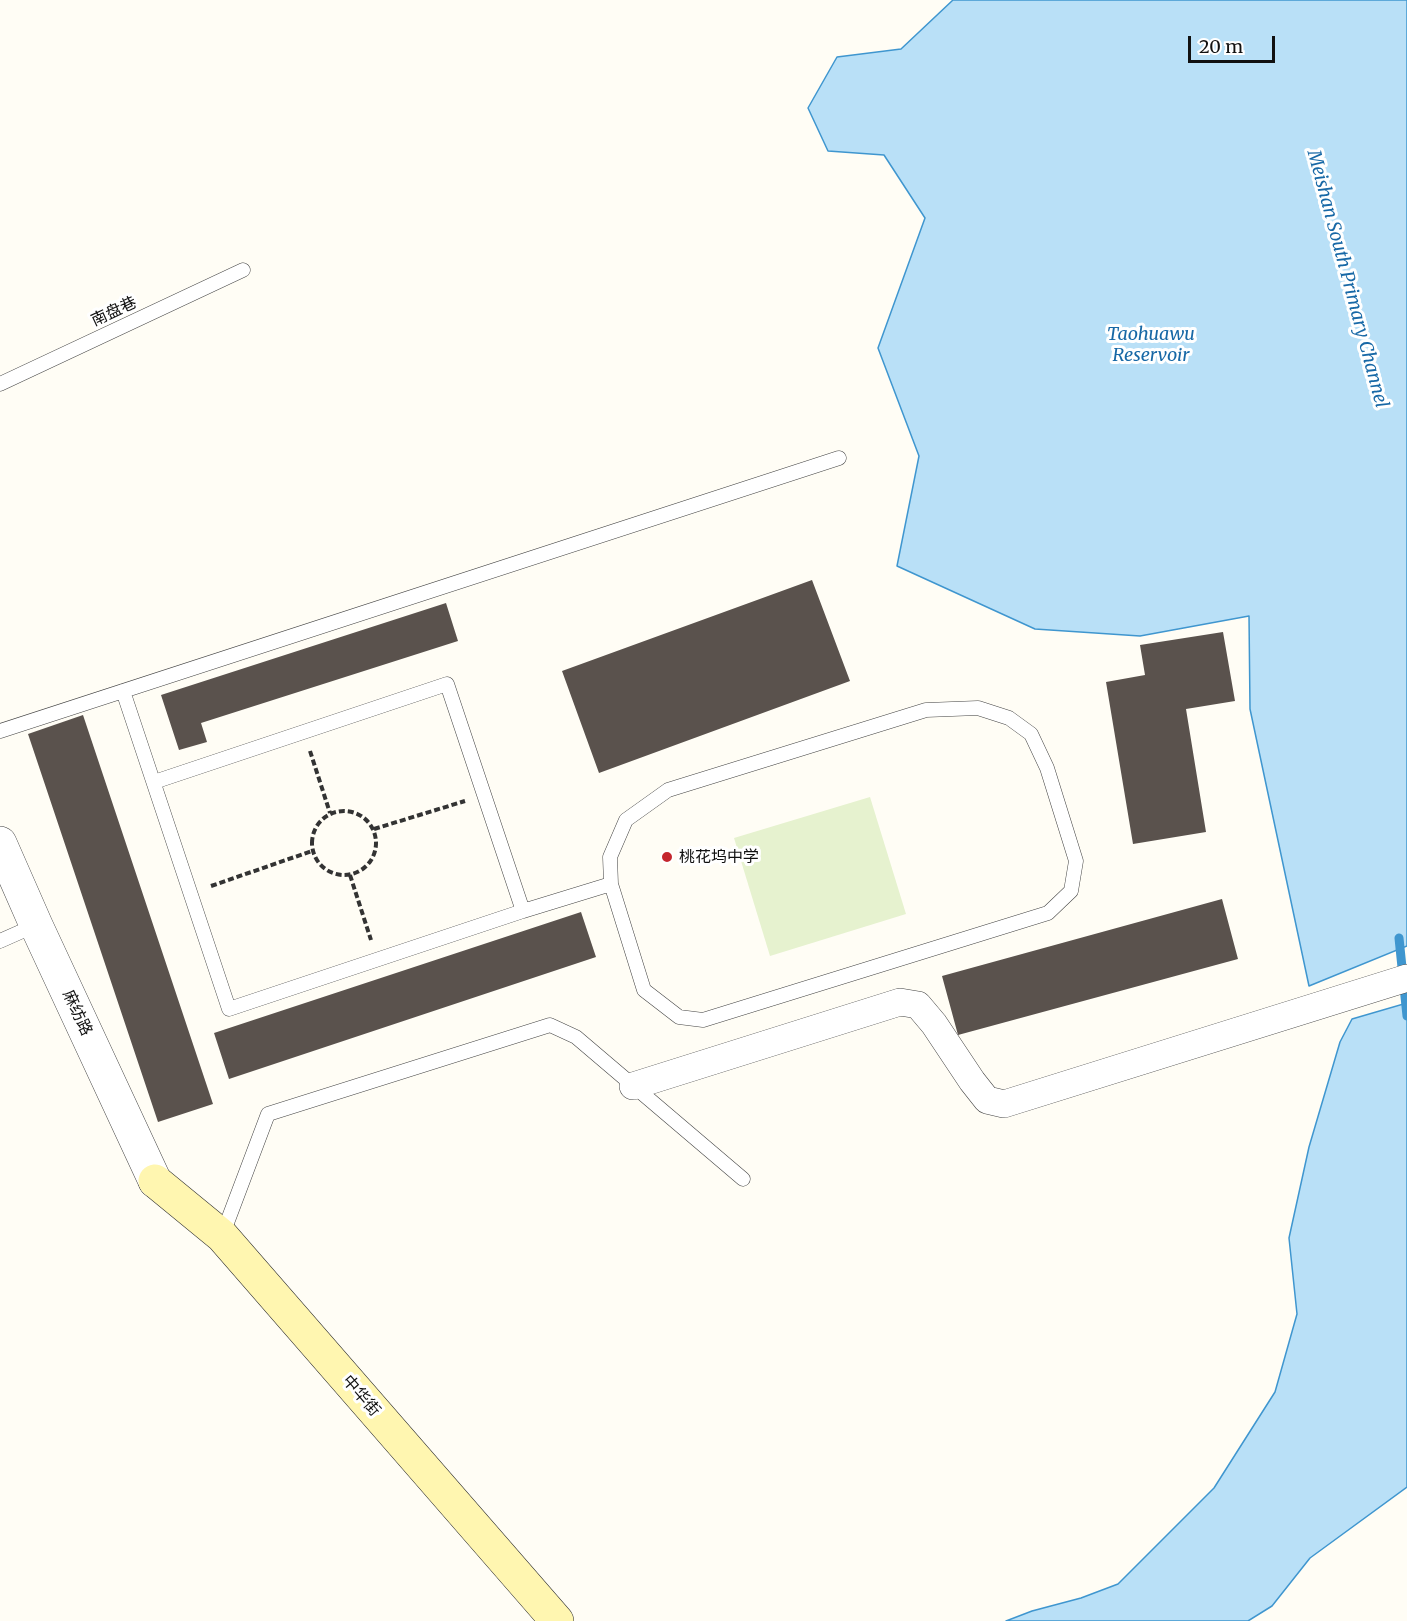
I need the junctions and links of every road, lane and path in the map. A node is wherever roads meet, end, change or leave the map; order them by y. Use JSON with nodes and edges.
{"nodes":[{"id":1,"x":243,"y":270,"type":"dead end"},
{"id":2,"x":0,"y":384,"type":"edge"},
{"id":3,"x":839,"y":458,"type":"dead end"},
{"id":4,"x":123,"y":691,"type":"junction"},
{"id":5,"x":0,"y":730,"type":"edge"},
{"id":6,"x":304,"y":732,"type":"junction"},
{"id":7,"x":154,"y":782,"type":"junction"},
{"id":8,"x":484,"y":795,"type":"junction"},
{"id":9,"x":330,"y":813,"type":"junction"},
{"id":10,"x":374,"y":829,"type":"junction"},
{"id":11,"x":0,"y":843,"type":"edge"},
{"id":12,"x":312,"y":851,"type":"junction"},
{"id":13,"x":350,"y":875,"type":"junction"},
{"id":14,"x":611,"y":884,"type":"junction"},
{"id":15,"x":191,"y":894,"type":"junction"},
{"id":16,"x":523,"y":911,"type":"junction"},
{"id":17,"x":36,"y":925,"type":"junction"},
{"id":18,"x":0,"y":940,"type":"edge"},
{"id":19,"x":377,"y":960,"type":"junction"},
{"id":20,"x":1407,"y":978,"type":"edge"},
{"id":21,"x":633,"y":1086,"type":"junction"},
{"id":22,"x":743,"y":1179,"type":"dead end"},
{"id":23,"x":155,"y":1182,"type":"joint"},
{"id":24,"x":222,"y":1236,"type":"junction"},
{"id":25,"x":557,"y":1621,"type":"edge"}],
"edges":[{"from":1,"to":2,"type":"lane","name":"南盘巷"},
{"from":3,"to":4,"type":"lane"},
{"from":4,"to":5,"type":"lane"},
{"from":4,"to":7,"type":"lane"},
{"from":6,"to":7,"type":"lane"},
{"from":6,"to":8,"type":"lane"},
{"from":6,"to":9,"type":"path"},
{"from":7,"to":15,"type":"lane"},
{"from":8,"to":10,"type":"path"},
{"from":8,"to":16,"type":"lane"},
{"from":9,"to":10,"type":"path"},
{"from":9,"to":12,"type":"path"},
{"from":10,"to":13,"type":"path"},
{"from":11,"to":17,"type":"street","name":"麻纺路"},
{"from":12,"to":13,"type":"path"},
{"from":12,"to":15,"type":"path"},
{"from":13,"to":19,"type":"path"},
{"from":14,"to":14,"type":"lane"},
{"from":14,"to":16,"type":"lane"},
{"from":15,"to":19,"type":"lane"},
{"from":16,"to":19,"type":"lane"},
{"from":17,"to":18,"type":"lane"},
{"from":17,"to":23,"type":"street","name":"麻纺路"},
{"from":20,"to":21,"type":"street"},
{"from":21,"to":22,"type":"lane"},
{"from":21,"to":24,"type":"lane"},
{"from":23,"to":24,"type":"main road","name":"中华街"},
{"from":24,"to":25,"type":"main road","name":"中华街"}]}
